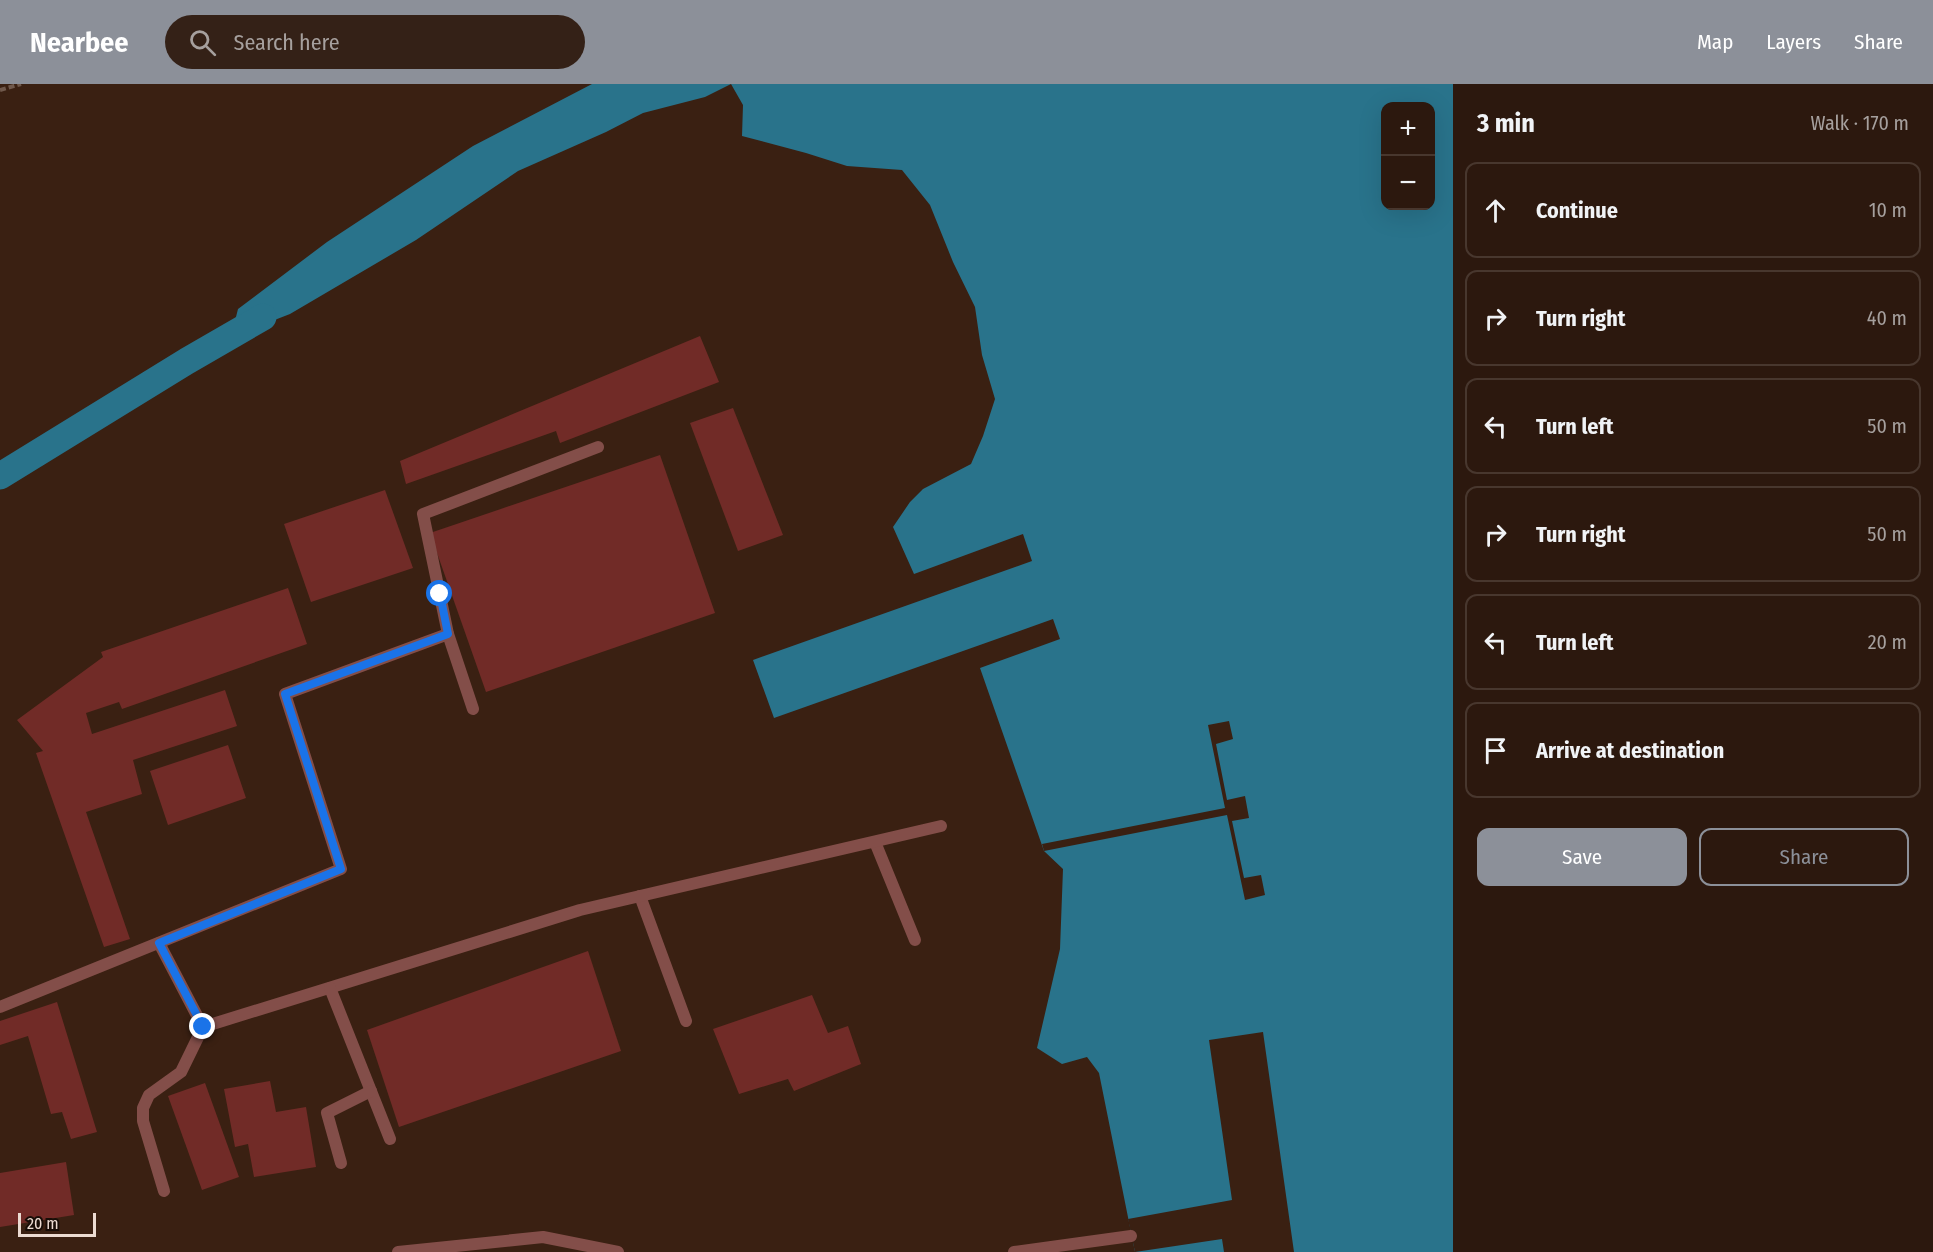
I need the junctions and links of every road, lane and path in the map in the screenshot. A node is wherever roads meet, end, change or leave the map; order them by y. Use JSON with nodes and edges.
{"nodes":[{"id":1,"x":21,"y":84,"type":"edge"},
{"id":2,"x":0,"y":90,"type":"edge"},
{"id":3,"x":598,"y":447,"type":"dead end"},
{"id":4,"x":448,"y":634,"type":"junction"},
{"id":5,"x":473,"y":709,"type":"dead end"},
{"id":6,"x":941,"y":826,"type":"dead end"},
{"id":7,"x":875,"y":842,"type":"junction"},
{"id":8,"x":640,"y":896,"type":"junction"},
{"id":9,"x":915,"y":940,"type":"dead end"},
{"id":10,"x":159,"y":943,"type":"junction"},
{"id":11,"x":330,"y":988,"type":"junction"},
{"id":12,"x":0,"y":1008,"type":"edge"},
{"id":13,"x":686,"y":1021,"type":"dead end"},
{"id":14,"x":203,"y":1027,"type":"junction"},
{"id":15,"x":371,"y":1090,"type":"junction"},
{"id":16,"x":390,"y":1139,"type":"dead end"},
{"id":17,"x":341,"y":1163,"type":"dead end"},
{"id":18,"x":164,"y":1191,"type":"dead end"},
{"id":19,"x":1131,"y":1236,"type":"dead end"},
{"id":20,"x":398,"y":1252,"type":"edge"},
{"id":21,"x":618,"y":1252,"type":"edge"},
{"id":22,"x":1014,"y":1252,"type":"edge"}],
"edges":[{"from":1,"to":2,"type":"path"},
{"from":3,"to":4,"type":"lane"},
{"from":4,"to":5,"type":"lane"},
{"from":4,"to":10,"type":"lane"},
{"from":6,"to":7,"type":"lane"},
{"from":7,"to":8,"type":"lane"},
{"from":7,"to":9,"type":"lane"},
{"from":8,"to":11,"type":"lane"},
{"from":8,"to":13,"type":"lane"},
{"from":10,"to":12,"type":"lane"},
{"from":10,"to":14,"type":"lane"},
{"from":11,"to":14,"type":"lane"},
{"from":11,"to":15,"type":"lane"},
{"from":14,"to":18,"type":"lane"},
{"from":15,"to":16,"type":"lane"},
{"from":15,"to":17,"type":"lane"},
{"from":19,"to":22,"type":"lane"},
{"from":20,"to":21,"type":"lane"}]}
